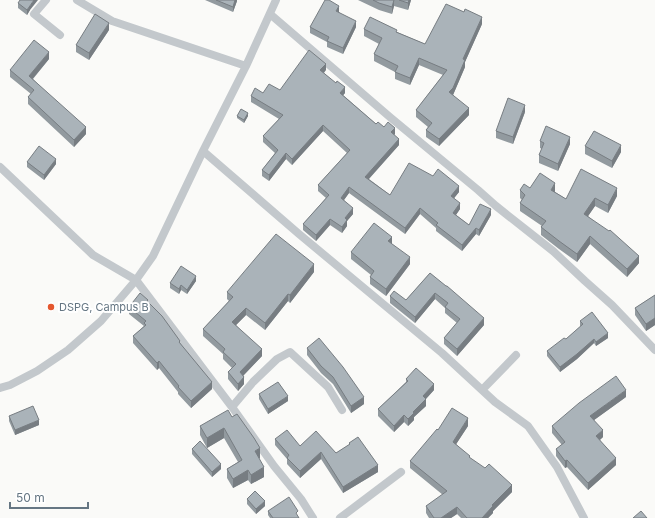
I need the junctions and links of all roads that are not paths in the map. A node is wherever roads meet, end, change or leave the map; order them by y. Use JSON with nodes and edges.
{"nodes":[{"id":1,"x":46,"y":0,"type":"edge"},
{"id":2,"x":77,"y":0,"type":"edge"},
{"id":3,"x":276,"y":0,"type":"edge"},
{"id":4,"x":270,"y":14,"type":"junction"},
{"id":5,"x":60,"y":35,"type":"dead end"},
{"id":6,"x":246,"y":66,"type":"junction"},
{"id":7,"x":203,"y":151,"type":"junction"},
{"id":8,"x":0,"y":167,"type":"edge"},
{"id":9,"x":136,"y":280,"type":"junction"},
{"id":10,"x":654,"y":347,"type":"edge"},
{"id":11,"x":516,"y":354,"type":"dead end"},
{"id":12,"x":0,"y":388,"type":"edge"},
{"id":13,"x":482,"y":390,"type":"junction"},
{"id":14,"x":232,"y":407,"type":"junction"},
{"id":15,"x":342,"y":410,"type":"dead end"},
{"id":16,"x":401,"y":472,"type":"dead end"},
{"id":17,"x":313,"y":518,"type":"edge"},
{"id":18,"x":340,"y":518,"type":"edge"},
{"id":19,"x":584,"y":518,"type":"edge"}],
"edges":[{"from":1,"to":5,"type":"street"},
{"from":2,"to":6,"type":"street"},
{"from":3,"to":4,"type":"street"},
{"from":4,"to":6,"type":"street"},
{"from":4,"to":10,"type":"street"},
{"from":6,"to":7,"type":"street"},
{"from":7,"to":9,"type":"street"},
{"from":7,"to":13,"type":"street"},
{"from":8,"to":9,"type":"street"},
{"from":9,"to":12,"type":"street"},
{"from":9,"to":14,"type":"street"},
{"from":11,"to":13,"type":"street"},
{"from":13,"to":19,"type":"street"},
{"from":14,"to":15,"type":"street"},
{"from":14,"to":17,"type":"street"},
{"from":16,"to":18,"type":"street"}]}
